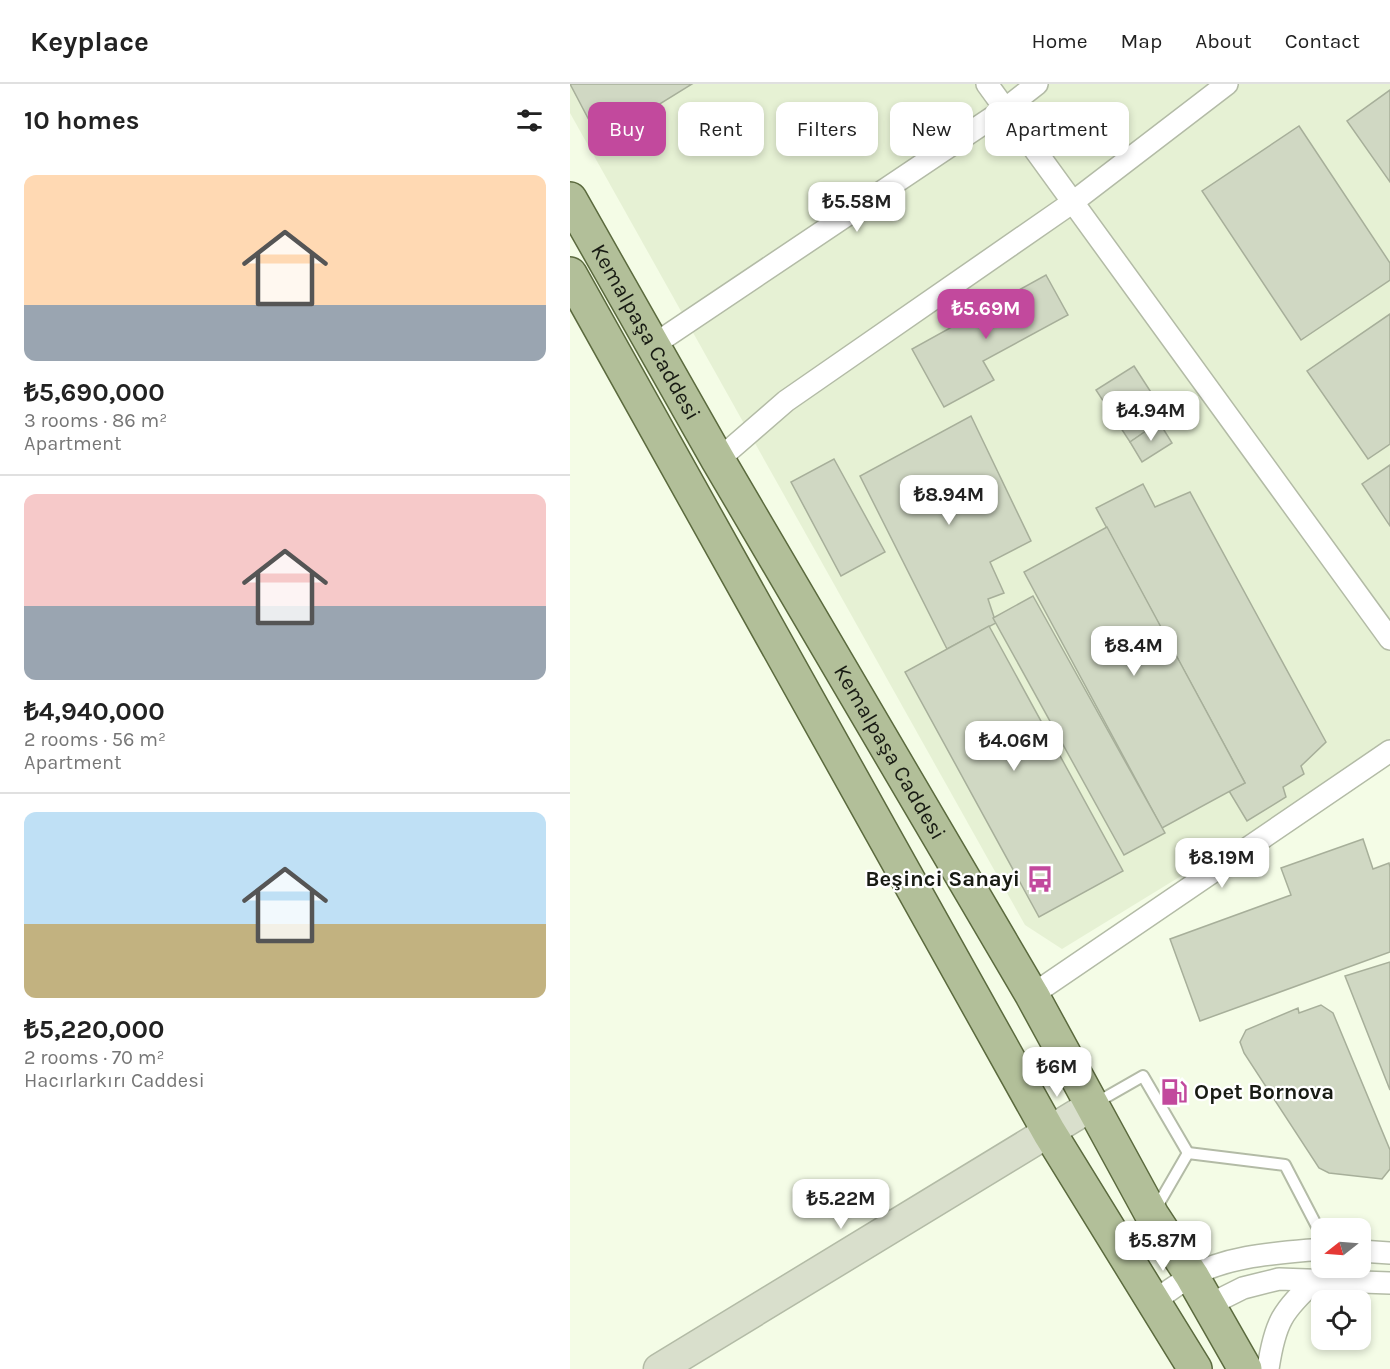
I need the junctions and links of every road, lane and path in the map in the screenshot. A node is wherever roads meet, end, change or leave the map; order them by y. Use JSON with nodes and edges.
{"nodes":[{"id":1,"x":987,"y":84,"type":"edge"},
{"id":2,"x":1037,"y":84,"type":"edge"},
{"id":3,"x":1227,"y":84,"type":"edge"},
{"id":4,"x":1000,"y":102,"type":"edge"},
{"id":5,"x":1014,"y":102,"type":"edge"},
{"id":6,"x":985,"y":122,"type":"edge"},
{"id":7,"x":1039,"y":156,"type":"edge"},
{"id":8,"x":570,"y":199,"type":"edge"},
{"id":9,"x":1073,"y":202,"type":"junction"},
{"id":10,"x":570,"y":274,"type":"edge"},
{"id":11,"x":652,"y":346,"type":"junction"},
{"id":12,"x":718,"y":460,"type":"junction"},
{"id":13,"x":1390,"y":639,"type":"edge"},
{"id":14,"x":1390,"y":751,"type":"edge"},
{"id":15,"x":1032,"y":995,"type":"junction"},
{"id":16,"x":1091,"y":1106,"type":"junction"},
{"id":17,"x":1049,"y":1132,"type":"junction"},
{"id":18,"x":1188,"y":1153,"type":"junction"},
{"id":19,"x":1152,"y":1215,"type":"junction"},
{"id":20,"x":1313,"y":1218,"type":"edge"},
{"id":21,"x":1311,"y":1250,"type":"edge"},
{"id":22,"x":1371,"y":1252,"type":"edge"},
{"id":23,"x":1390,"y":1253,"type":"edge"},
{"id":24,"x":1192,"y":1276,"type":"junction"},
{"id":25,"x":1317,"y":1279,"type":"junction"},
{"id":26,"x":1390,"y":1283,"type":"edge"},
{"id":27,"x":1209,"y":1305,"type":"junction"},
{"id":28,"x":1162,"y":1314,"type":"junction"},
{"id":29,"x":659,"y":1369,"type":"edge"},
{"id":30,"x":1195,"y":1369,"type":"edge"},
{"id":31,"x":1245,"y":1369,"type":"edge"},
{"id":32,"x":1268,"y":1369,"type":"edge"}],
"edges":[{"from":1,"to":4,"type":"street"},
{"from":2,"to":5,"type":"street"},
{"from":3,"to":9,"type":"street"},
{"from":6,"to":11,"type":"street"},
{"from":7,"to":9,"type":"street"},
{"from":8,"to":11,"type":"main road","name":"Kemalpaşa Caddesi"},
{"from":9,"to":12,"type":"street"},
{"from":9,"to":13,"type":"street"},
{"from":10,"to":17,"type":"main road","name":"Kemalpaşa Caddesi"},
{"from":11,"to":12,"type":"main road","name":"Kemalpaşa Caddesi"},
{"from":12,"to":15,"type":"main road","name":"Kemalpaşa Caddesi"},
{"from":14,"to":15,"type":"street"},
{"from":15,"to":16,"type":"main road","name":"Kemalpaşa Caddesi"},
{"from":16,"to":17,"type":"street"},
{"from":16,"to":18,"type":"lane"},
{"from":16,"to":19,"type":"main road","name":"Kemalpaşa Caddesi"},
{"from":17,"to":28,"type":"main road","name":"Kemalpaşa Caddesi"},
{"from":17,"to":29,"type":"street"},
{"from":18,"to":19,"type":"lane"},
{"from":18,"to":20,"type":"lane"},
{"from":19,"to":24,"type":"main road","name":"Kemalpaşa Caddesi"},
{"from":21,"to":24,"type":"street"},
{"from":22,"to":23,"type":"street"},
{"from":24,"to":27,"type":"main road","name":"Kemalpaşa Caddesi"},
{"from":24,"to":28,"type":"street"},
{"from":25,"to":26,"type":"street"},
{"from":25,"to":27,"type":"street"},
{"from":25,"to":32,"type":"street"},
{"from":27,"to":28,"type":"main road"},
{"from":27,"to":31,"type":"main road","name":"Kemalpaşa Caddesi"},
{"from":28,"to":30,"type":"main road"}]}
